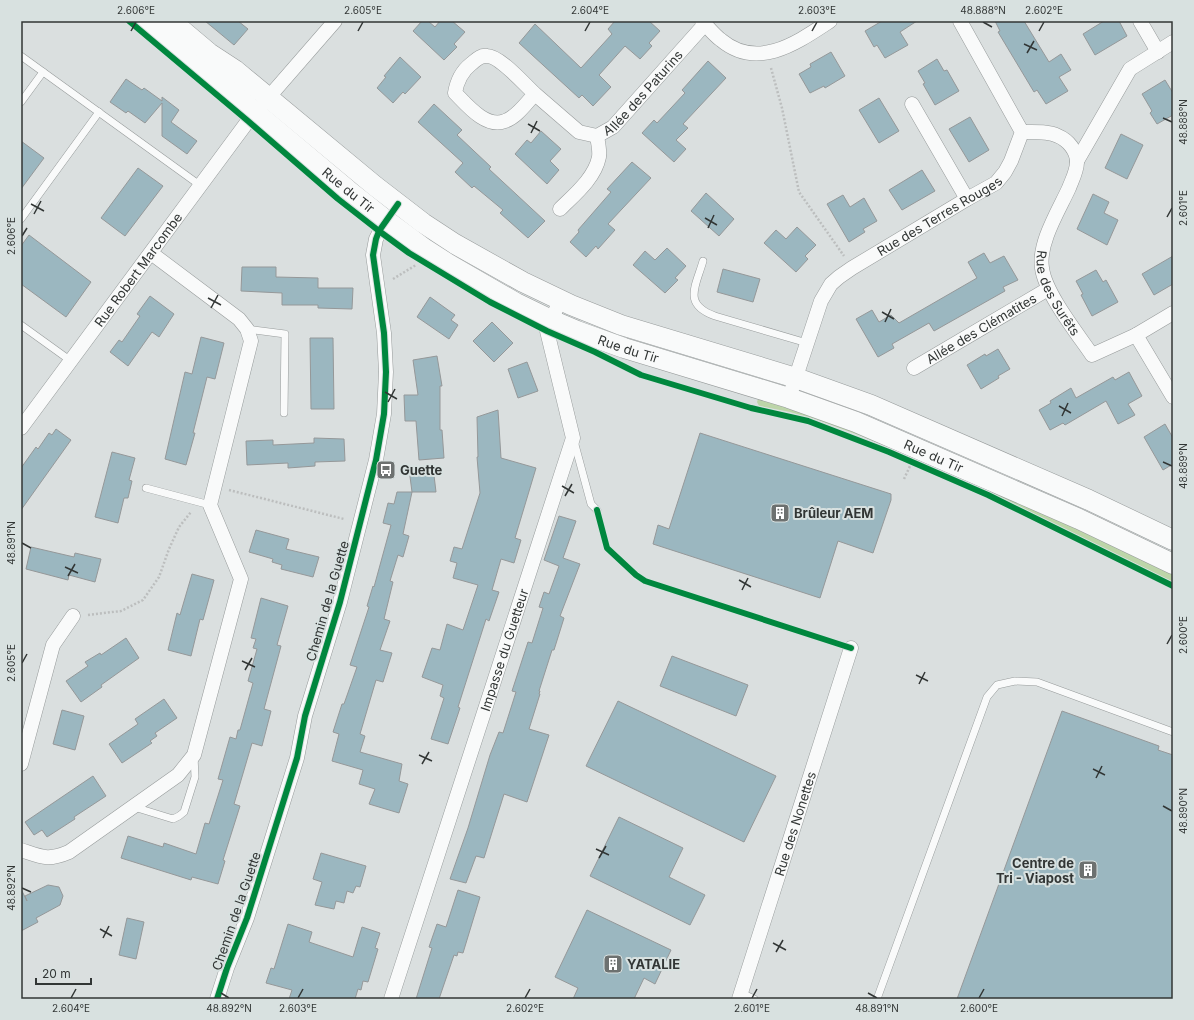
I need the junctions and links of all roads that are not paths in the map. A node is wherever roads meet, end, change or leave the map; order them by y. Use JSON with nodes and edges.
{"nodes":[{"id":1,"x":147,"y":21,"type":"edge"},
{"id":2,"x":171,"y":21,"type":"edge"},
{"id":3,"x":335,"y":21,"type":"edge"},
{"id":4,"x":830,"y":21,"type":"edge"},
{"id":5,"x":960,"y":21,"type":"edge"},
{"id":6,"x":1140,"y":21,"type":"edge"},
{"id":7,"x":703,"y":22,"type":"edge"},
{"id":8,"x":1173,"y":42,"type":"edge"},
{"id":9,"x":1158,"y":52,"type":"junction"},
{"id":10,"x":21,"y":56,"type":"edge"},
{"id":11,"x":43,"y":72,"type":"junction"},
{"id":12,"x":535,"y":94,"type":"junction"},
{"id":13,"x":21,"y":102,"type":"edge"},
{"id":14,"x":912,"y":104,"type":"dead end"},
{"id":15,"x":262,"y":105,"type":"junction"},
{"id":16,"x":99,"y":112,"type":"junction"},
{"id":17,"x":1022,"y":132,"type":"junction"},
{"id":18,"x":597,"y":136,"type":"junction"},
{"id":19,"x":1077,"y":161,"type":"junction"},
{"id":20,"x":201,"y":186,"type":"junction"},
{"id":21,"x":967,"y":199,"type":"junction"},
{"id":22,"x":398,"y":204,"type":"junction"},
{"id":23,"x":560,"y":209,"type":"dead end"},
{"id":24,"x":21,"y":219,"type":"edge"},
{"id":25,"x":386,"y":220,"type":"junction"},
{"id":26,"x":151,"y":253,"type":"junction"},
{"id":27,"x":703,"y":261,"type":"dead end"},
{"id":28,"x":1048,"y":289,"type":"junction"},
{"id":29,"x":560,"y":300,"type":"junction"},
{"id":30,"x":1173,"y":313,"type":"edge"},
{"id":31,"x":551,"y":320,"type":"junction"},
{"id":32,"x":21,"y":325,"type":"edge"},
{"id":33,"x":248,"y":329,"type":"junction"},
{"id":34,"x":1136,"y":335,"type":"junction"},
{"id":35,"x":807,"y":343,"type":"junction"},
{"id":36,"x":71,"y":361,"type":"junction"},
{"id":37,"x":914,"y":368,"type":"dead end"},
{"id":38,"x":796,"y":378,"type":"junction"},
{"id":39,"x":1173,"y":397,"type":"edge"},
{"id":40,"x":789,"y":398,"type":"junction"},
{"id":41,"x":284,"y":413,"type":"dead end"},
{"id":42,"x":21,"y":428,"type":"edge"},
{"id":43,"x":573,"y":438,"type":"junction"},
{"id":44,"x":146,"y":488,"type":"dead end"},
{"id":45,"x":204,"y":503,"type":"junction"},
{"id":46,"x":597,"y":510,"type":"dead end"},
{"id":47,"x":1173,"y":540,"type":"edge"},
{"id":48,"x":1134,"y":545,"type":"junction"},
{"id":49,"x":1173,"y":556,"type":"edge"},
{"id":50,"x":1173,"y":564,"type":"edge"},
{"id":51,"x":73,"y":616,"type":"road end"},
{"id":52,"x":851,"y":648,"type":"dead end"},
{"id":53,"x":1173,"y":732,"type":"edge"},
{"id":54,"x":194,"y":755,"type":"junction"},
{"id":55,"x":21,"y":764,"type":"edge"},
{"id":56,"x":134,"y":806,"type":"junction"},
{"id":57,"x":21,"y":850,"type":"edge"},
{"id":58,"x":745,"y":997,"type":"edge"},
{"id":59,"x":217,"y":999,"type":"edge"},
{"id":60,"x":392,"y":999,"type":"edge"},
{"id":61,"x":877,"y":999,"type":"edge"}],
"edges":[{"from":1,"to":15,"type":"main road","name":"Rue du Tir"},
{"from":2,"to":15,"type":"main road","name":"Rue du Tir"},
{"from":3,"to":15,"type":"street","name":"Rue Robert Marcombe"},
{"from":4,"to":7,"type":"street"},
{"from":5,"to":17,"type":"street"},
{"from":6,"to":9,"type":"street"},
{"from":7,"to":18,"type":"street","name":"Allée des Paturins"},
{"from":8,"to":9,"type":"street","name":"Rue des Surêts"},
{"from":9,"to":19,"type":"street","name":"Rue des Surêts"},
{"from":10,"to":11,"type":"lane"},
{"from":11,"to":13,"type":"lane"},
{"from":11,"to":16,"type":"lane"},
{"from":12,"to":12,"type":"street","name":"Allée des Paturins"},
{"from":12,"to":18,"type":"street","name":"Allée des Paturins"},
{"from":14,"to":21,"type":"street"},
{"from":15,"to":20,"type":"street","name":"Rue Robert Marcombe"},
{"from":15,"to":22,"type":"main road","name":"Rue du Tir"},
{"from":15,"to":25,"type":"main road","name":"Rue du Tir"},
{"from":16,"to":20,"type":"lane"},
{"from":16,"to":24,"type":"lane"},
{"from":17,"to":19,"type":"street"},
{"from":17,"to":21,"type":"street","name":"Rue des Terres Rouges"},
{"from":18,"to":23,"type":"street"},
{"from":19,"to":28,"type":"street","name":"Rue des Surêts"},
{"from":20,"to":26,"type":"street","name":"Rue Robert Marcombe"},
{"from":21,"to":35,"type":"street","name":"Rue des Terres Rouges"},
{"from":22,"to":25,"type":"main road","name":"Chemin de la Guette"},
{"from":22,"to":29,"type":"main road","name":"Rue du Tir"},
{"from":25,"to":31,"type":"main road","name":"Rue du Tir"},
{"from":25,"to":59,"type":"street","name":"Chemin de la Guette"},
{"from":26,"to":33,"type":"street"},
{"from":26,"to":36,"type":"street","name":"Rue Robert Marcombe"},
{"from":27,"to":35,"type":"lane"},
{"from":28,"to":34,"type":"street","name":"Rue des Surêts"},
{"from":28,"to":37,"type":"street","name":"Allée des Clématites"},
{"from":29,"to":31,"type":"street"},
{"from":29,"to":38,"type":"main road","name":"Rue du Tir"},
{"from":30,"to":34,"type":"street","name":"Rue des Surêts"},
{"from":31,"to":40,"type":"main road","name":"Rue du Tir"},
{"from":31,"to":43,"type":"street"},
{"from":32,"to":36,"type":"lane"},
{"from":33,"to":41,"type":"lane"},
{"from":33,"to":45,"type":"street"},
{"from":34,"to":39,"type":"street"},
{"from":35,"to":38,"type":"street","name":"Rue des Terres Rouges"},
{"from":36,"to":42,"type":"street","name":"Rue Robert Marcombe"},
{"from":38,"to":40,"type":"street","name":"Rue des Terres Rouges"},
{"from":38,"to":47,"type":"main road","name":"Rue du Tir"},
{"from":40,"to":48,"type":"main road","name":"Rue du Tir"},
{"from":43,"to":46,"type":"lane"},
{"from":43,"to":60,"type":"street","name":"Impasse du Guetteur"},
{"from":44,"to":45,"type":"lane"},
{"from":45,"to":54,"type":"street"},
{"from":48,"to":49,"type":"street"},
{"from":48,"to":50,"type":"main road","name":"Rue du Tir"},
{"from":51,"to":55,"type":"street"},
{"from":52,"to":58,"type":"street","name":"Rue des Nonettes"},
{"from":53,"to":61,"type":"lane"},
{"from":54,"to":56,"type":"street"},
{"from":54,"to":56,"type":"lane"},
{"from":56,"to":57,"type":"street"}]}
